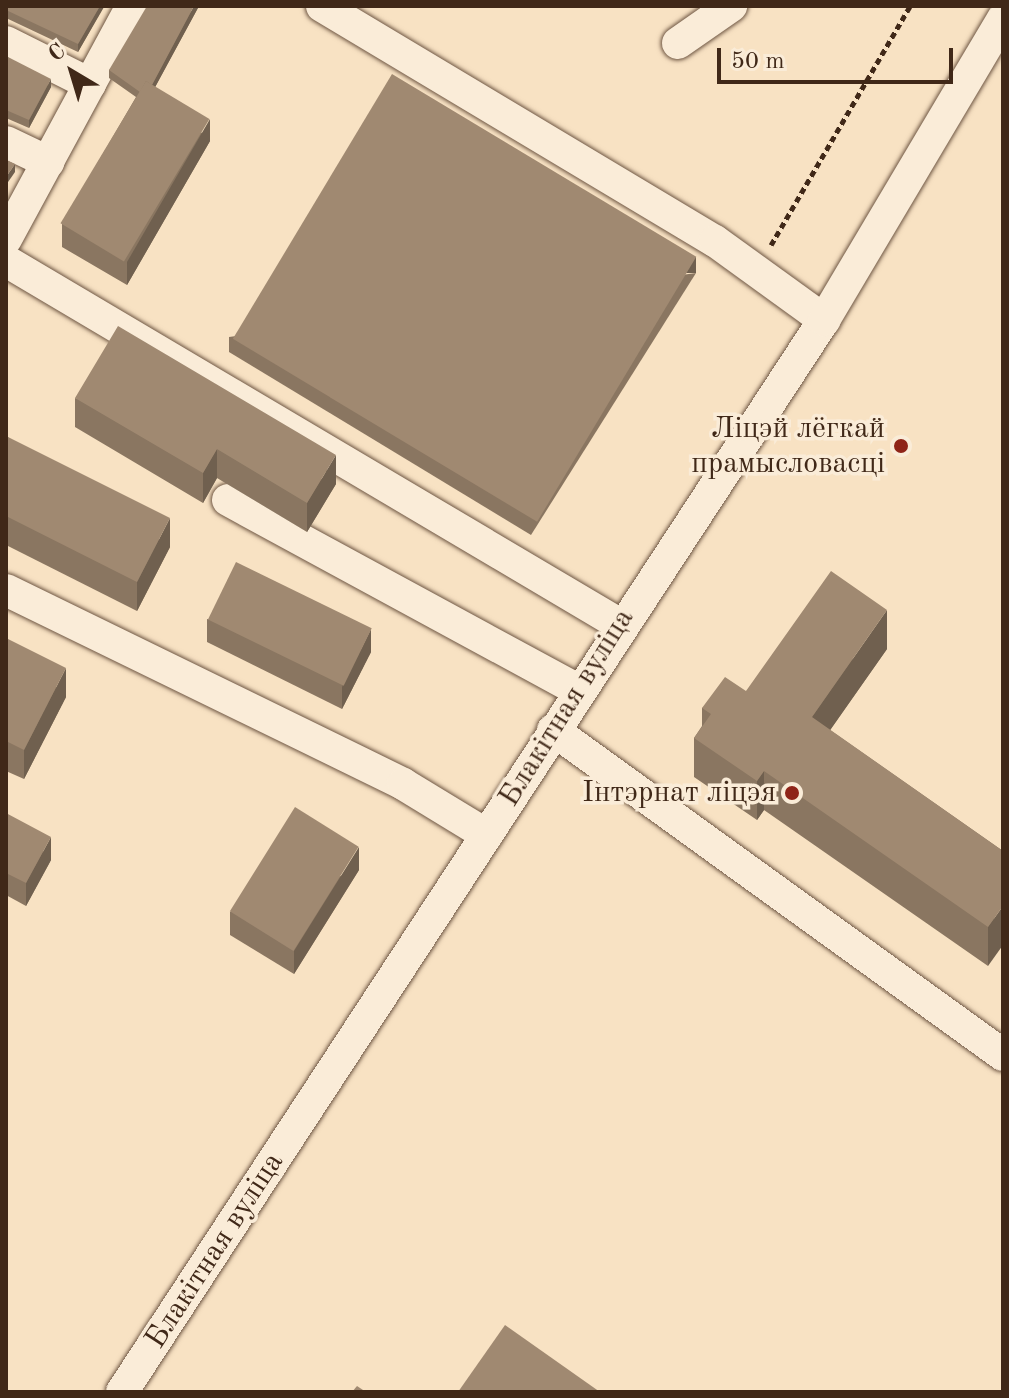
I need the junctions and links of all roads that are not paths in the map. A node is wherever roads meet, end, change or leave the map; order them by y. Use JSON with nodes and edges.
{"nodes":[{"id":1,"x":132,"y":6,"type":"edge"},
{"id":2,"x":322,"y":6,"type":"edge"},
{"id":3,"x":731,"y":6,"type":"edge"},
{"id":4,"x":1003,"y":18,"type":"edge"},
{"id":5,"x":6,"y":42,"type":"edge"},
{"id":6,"x":678,"y":43,"type":"dead end"},
{"id":7,"x":90,"y":84,"type":"junction"},
{"id":8,"x":6,"y":142,"type":"edge"},
{"id":9,"x":48,"y":162,"type":"junction"},
{"id":10,"x":6,"y":239,"type":"edge"},
{"id":11,"x":6,"y":261,"type":"edge"},
{"id":12,"x":824,"y":320,"type":"junction"},
{"id":13,"x":228,"y":500,"type":"dead end"},
{"id":14,"x":6,"y":590,"type":"edge"},
{"id":15,"x":619,"y":624,"type":"junction"},
{"id":16,"x":578,"y":690,"type":"junction"},
{"id":17,"x":553,"y":730,"type":"junction"},
{"id":18,"x":487,"y":835,"type":"junction"},
{"id":19,"x":1003,"y":1055,"type":"edge"},
{"id":20,"x":122,"y":1392,"type":"edge"}],
"edges":[{"from":1,"to":7,"type":"street"},
{"from":2,"to":12,"type":"street"},
{"from":3,"to":6,"type":"street"},
{"from":4,"to":12,"type":"street","name":"Блакітная вуліца"},
{"from":5,"to":7,"type":"street"},
{"from":7,"to":9,"type":"street"},
{"from":8,"to":9,"type":"street"},
{"from":9,"to":10,"type":"street"},
{"from":11,"to":15,"type":"street"},
{"from":12,"to":15,"type":"street","name":"Блакітная вуліца"},
{"from":13,"to":16,"type":"street"},
{"from":14,"to":18,"type":"street"},
{"from":15,"to":16,"type":"street","name":"Блакітная вуліца"},
{"from":16,"to":17,"type":"street","name":"Блакітная вуліца"},
{"from":17,"to":18,"type":"street","name":"Блакітная вуліца"},
{"from":17,"to":19,"type":"street"},
{"from":18,"to":20,"type":"street","name":"Блакітная вуліца"}]}
